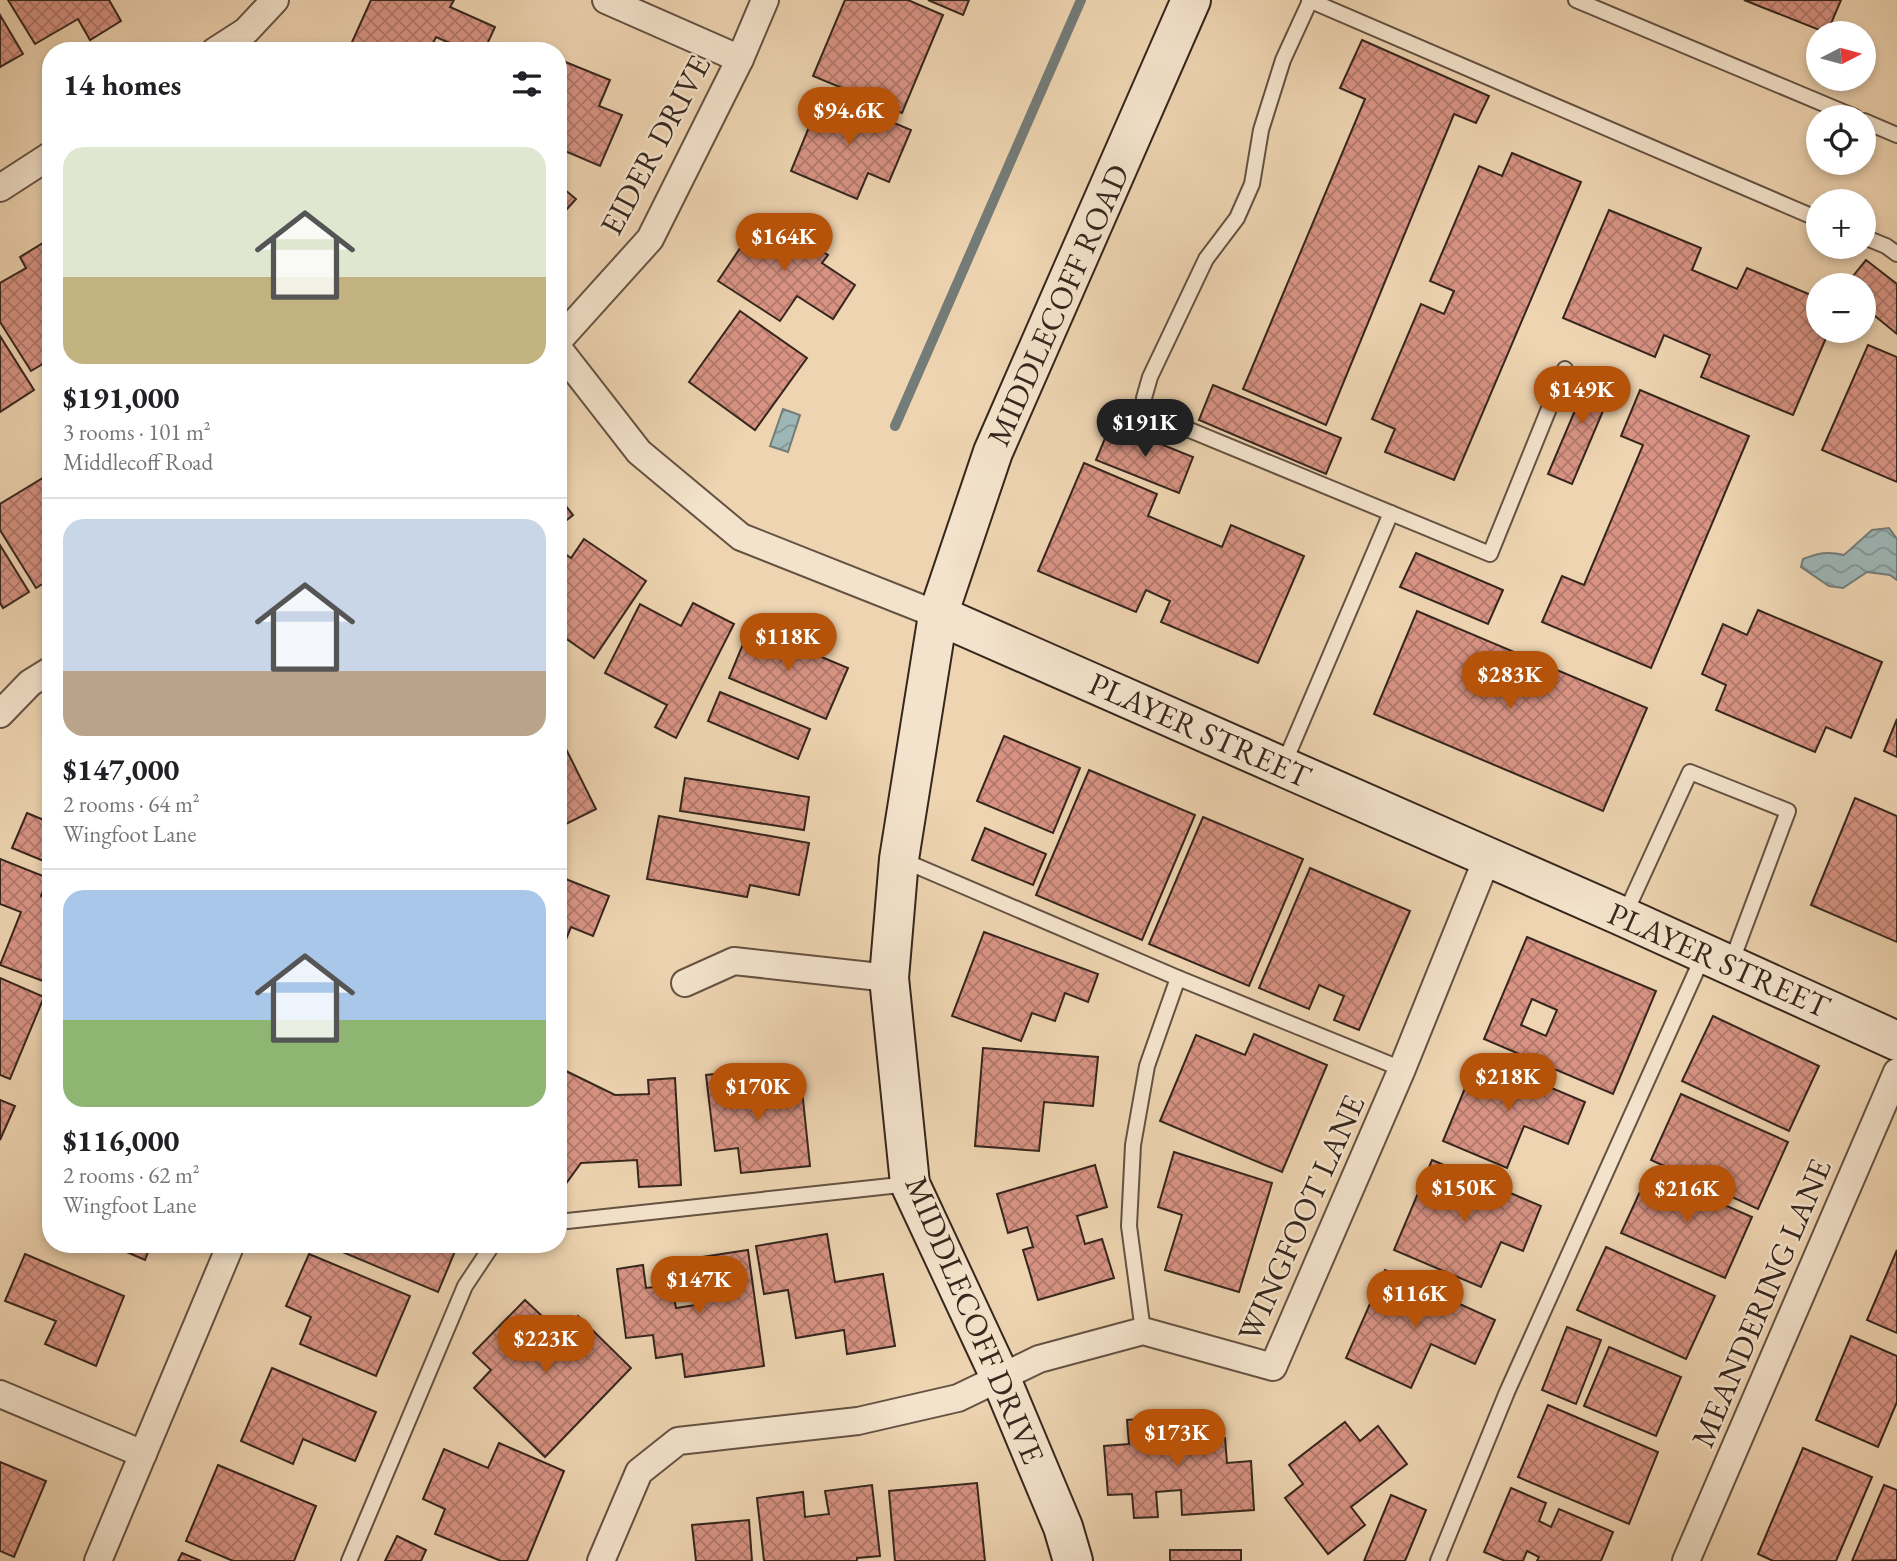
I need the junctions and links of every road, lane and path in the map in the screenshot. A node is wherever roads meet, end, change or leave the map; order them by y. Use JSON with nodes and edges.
{"nodes":[{"id":1,"x":275,"y":0,"type":"edge"},
{"id":2,"x":606,"y":0,"type":"edge"},
{"id":3,"x":765,"y":0,"type":"edge"},
{"id":4,"x":1191,"y":0,"type":"edge"},
{"id":5,"x":1576,"y":0,"type":"edge"},
{"id":6,"x":1309,"y":1,"type":"edge"},
{"id":7,"x":229,"y":42,"type":"edge"},
{"id":8,"x":740,"y":59,"type":"junction"},
{"id":9,"x":1825,"y":105,"type":"edge"},
{"id":10,"x":1876,"y":126,"type":"edge"},
{"id":11,"x":1897,"y":135,"type":"edge"},
{"id":12,"x":42,"y":161,"type":"edge"},
{"id":13,"x":0,"y":188,"type":"edge"},
{"id":14,"x":1806,"y":214,"type":"edge"},
{"id":15,"x":1876,"y":242,"type":"edge"},
{"id":16,"x":1897,"y":254,"type":"edge"},
{"id":17,"x":567,"y":331,"type":"edge"},
{"id":18,"x":567,"y":360,"type":"edge"},
{"id":19,"x":1566,"y":369,"type":"dead end"},
{"id":20,"x":1391,"y":513,"type":"junction"},
{"id":21,"x":938,"y":615,"type":"junction"},
{"id":22,"x":42,"y":676,"type":"edge"},
{"id":23,"x":0,"y":714,"type":"edge"},
{"id":24,"x":1283,"y":767,"type":"junction"},
{"id":25,"x":1488,"y":856,"type":"junction"},
{"id":26,"x":899,"y":859,"type":"junction"},
{"id":27,"x":1624,"y":917,"type":"junction"},
{"id":28,"x":1718,"y":959,"type":"junction"},
{"id":29,"x":889,"y":978,"type":"junction"},
{"id":30,"x":1178,"y":978,"type":"junction"},
{"id":31,"x":685,"y":983,"type":"dead end"},
{"id":32,"x":1897,"y":1041,"type":"edge"},
{"id":33,"x":1402,"y":1069,"type":"junction"},
{"id":34,"x":1897,"y":1072,"type":"edge"},
{"id":35,"x":910,"y":1184,"type":"junction"},
{"id":36,"x":567,"y":1221,"type":"edge"},
{"id":37,"x":227,"y":1253,"type":"edge"},
{"id":38,"x":487,"y":1253,"type":"edge"},
{"id":39,"x":1143,"y":1331,"type":"junction"},
{"id":40,"x":1001,"y":1379,"type":"junction"},
{"id":41,"x":0,"y":1394,"type":"edge"},
{"id":42,"x":143,"y":1454,"type":"junction"},
{"id":43,"x":98,"y":1561,"type":"edge"},
{"id":44,"x":349,"y":1561,"type":"edge"},
{"id":45,"x":601,"y":1561,"type":"edge"},
{"id":46,"x":1073,"y":1561,"type":"edge"},
{"id":47,"x":1438,"y":1561,"type":"edge"},
{"id":48,"x":1686,"y":1561,"type":"edge"}],
"edges":[{"from":1,"to":7,"type":"street"},
{"from":2,"to":8,"type":"street"},
{"from":3,"to":8,"type":"street","name":"EIDER DRIVE"},
{"from":4,"to":21,"type":"street","name":"MIDDLECOFF ROAD"},
{"from":5,"to":9,"type":"lane"},
{"from":6,"to":14,"type":"lane"},
{"from":6,"to":20,"type":"lane"},
{"from":8,"to":17,"type":"street","name":"EIDER DRIVE"},
{"from":10,"to":11,"type":"lane"},
{"from":12,"to":13,"type":"street"},
{"from":15,"to":16,"type":"lane"},
{"from":18,"to":21,"type":"street","name":"PLAYER STREET"},
{"from":19,"to":20,"type":"lane"},
{"from":20,"to":24,"type":"lane"},
{"from":21,"to":24,"type":"street","name":"PLAYER STREET"},
{"from":21,"to":26,"type":"street","name":"MIDDLECOFF DRIVE"},
{"from":22,"to":23,"type":"street"},
{"from":24,"to":25,"type":"street","name":"PLAYER STREET"},
{"from":25,"to":27,"type":"street","name":"PLAYER STREET"},
{"from":25,"to":33,"type":"street","name":"WINGFOOT LANE"},
{"from":26,"to":29,"type":"street","name":"MIDDLECOFF DRIVE"},
{"from":26,"to":30,"type":"lane"},
{"from":27,"to":28,"type":"street","name":"PLAYER STREET"},
{"from":27,"to":28,"type":"lane"},
{"from":28,"to":32,"type":"street","name":"PLAYER STREET"},
{"from":28,"to":47,"type":"lane"},
{"from":29,"to":31,"type":"street"},
{"from":29,"to":35,"type":"street","name":"MIDDLECOFF DRIVE"},
{"from":30,"to":33,"type":"lane"},
{"from":30,"to":39,"type":"lane"},
{"from":33,"to":39,"type":"street","name":"WINGFOOT LANE"},
{"from":34,"to":48,"type":"street","name":"MEANDERING LANE"},
{"from":35,"to":36,"type":"lane"},
{"from":35,"to":40,"type":"street","name":"MIDDLECOFF DRIVE"},
{"from":37,"to":42,"type":"street"},
{"from":38,"to":44,"type":"lane"},
{"from":39,"to":40,"type":"street"},
{"from":40,"to":45,"type":"street"},
{"from":40,"to":46,"type":"street","name":"MIDDLECOFF DRIVE"},
{"from":41,"to":42,"type":"street"},
{"from":42,"to":43,"type":"street"}]}
